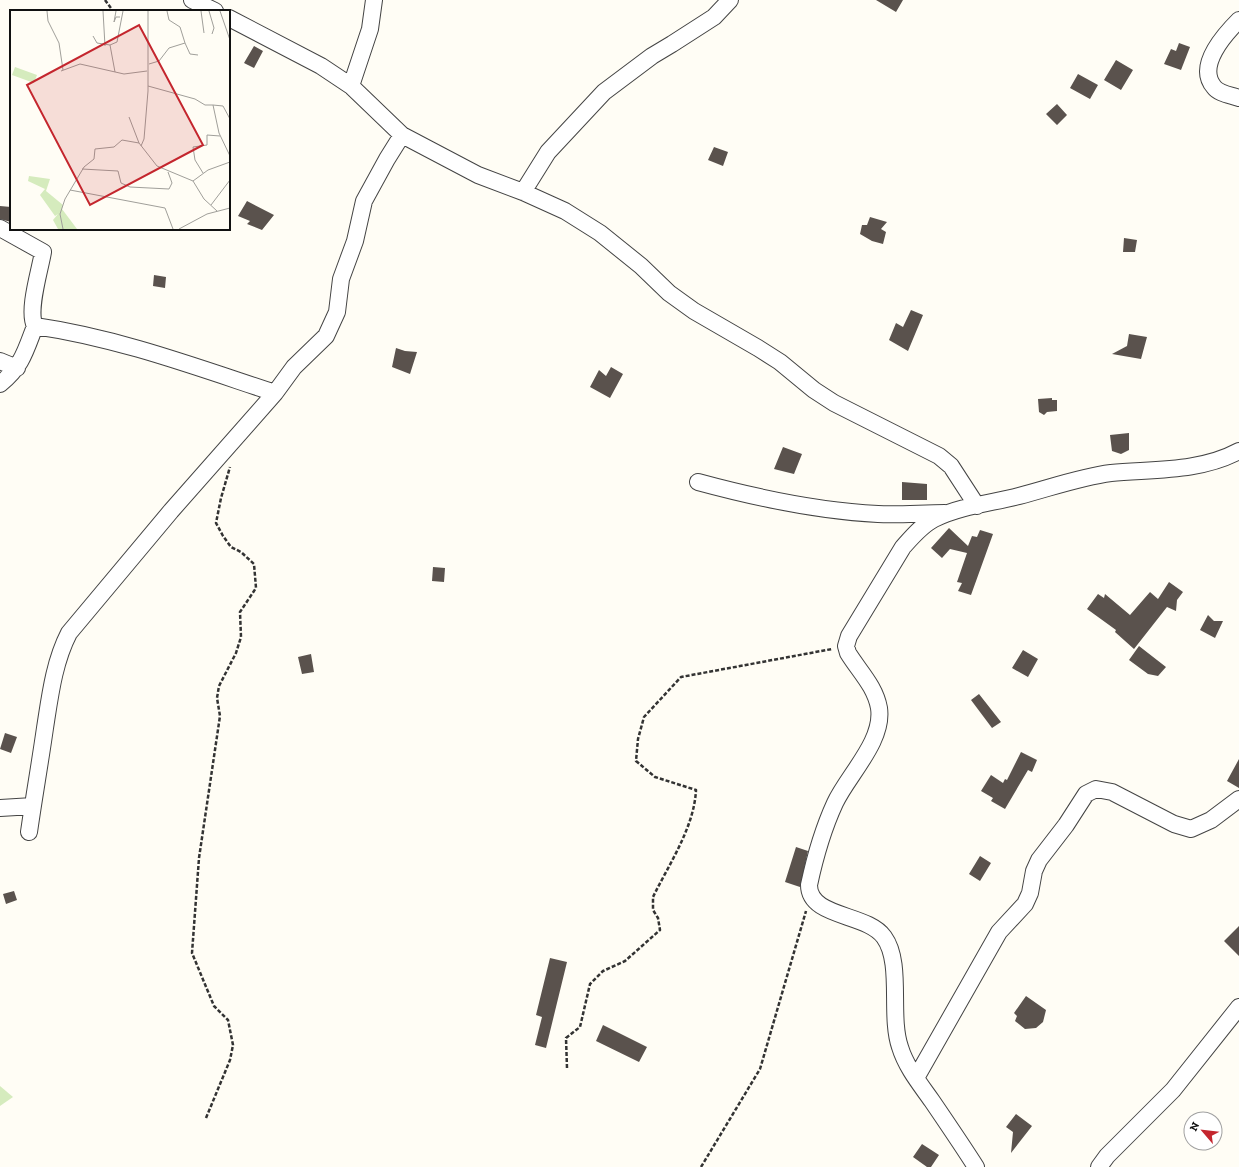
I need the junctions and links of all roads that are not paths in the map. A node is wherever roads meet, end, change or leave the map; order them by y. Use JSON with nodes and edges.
{"nodes":[{"id":1,"x":192,"y":0,"type":"edge"},
{"id":2,"x":374,"y":0,"type":"edge"},
{"id":3,"x":730,"y":0,"type":"edge"},
{"id":4,"x":213,"y":10,"type":"edge"},
{"id":5,"x":230,"y":19,"type":"edge"},
{"id":6,"x":1239,"y":20,"type":"edge"},
{"id":7,"x":351,"y":86,"type":"junction"},
{"id":8,"x":1239,"y":98,"type":"edge"},
{"id":9,"x":402,"y":135,"type":"junction"},
{"id":10,"x":523,"y":192,"type":"junction"},
{"id":11,"x":0,"y":228,"type":"edge"},
{"id":12,"x":35,"y":326,"type":"junction"},
{"id":13,"x":0,"y":361,"type":"edge"},
{"id":14,"x":17,"y":368,"type":"junction"},
{"id":15,"x":0,"y":384,"type":"edge"},
{"id":16,"x":275,"y":393,"type":"junction"},
{"id":17,"x":1239,"y":451,"type":"edge"},
{"id":18,"x":698,"y":482,"type":"dead end"},
{"id":19,"x":977,"y":506,"type":"junction"},
{"id":20,"x":951,"y":513,"type":"junction"},
{"id":21,"x":1239,"y":799,"type":"edge"},
{"id":22,"x":33,"y":806,"type":"junction"},
{"id":23,"x":0,"y":808,"type":"edge"},
{"id":24,"x":29,"y":832,"type":"dead end"},
{"id":25,"x":1239,"y":1007,"type":"edge"},
{"id":26,"x":916,"y":1078,"type":"junction"},
{"id":27,"x":976,"y":1167,"type":"edge"},
{"id":28,"x":1100,"y":1167,"type":"edge"}],
"edges":[{"from":1,"to":4,"type":"street"},
{"from":2,"to":7,"type":"street"},
{"from":3,"to":10,"type":"street"},
{"from":5,"to":7,"type":"street"},
{"from":6,"to":8,"type":"street"},
{"from":7,"to":9,"type":"street"},
{"from":9,"to":10,"type":"street"},
{"from":9,"to":16,"type":"street"},
{"from":10,"to":19,"type":"street"},
{"from":11,"to":12,"type":"street"},
{"from":12,"to":14,"type":"street"},
{"from":12,"to":16,"type":"street"},
{"from":13,"to":14,"type":"street"},
{"from":14,"to":15,"type":"street"},
{"from":16,"to":22,"type":"street"},
{"from":17,"to":19,"type":"street"},
{"from":18,"to":20,"type":"street"},
{"from":19,"to":20,"type":"street"},
{"from":20,"to":26,"type":"street"},
{"from":21,"to":26,"type":"street"},
{"from":22,"to":23,"type":"street"},
{"from":22,"to":24,"type":"street"},
{"from":25,"to":28,"type":"street"},
{"from":26,"to":27,"type":"street"}]}
